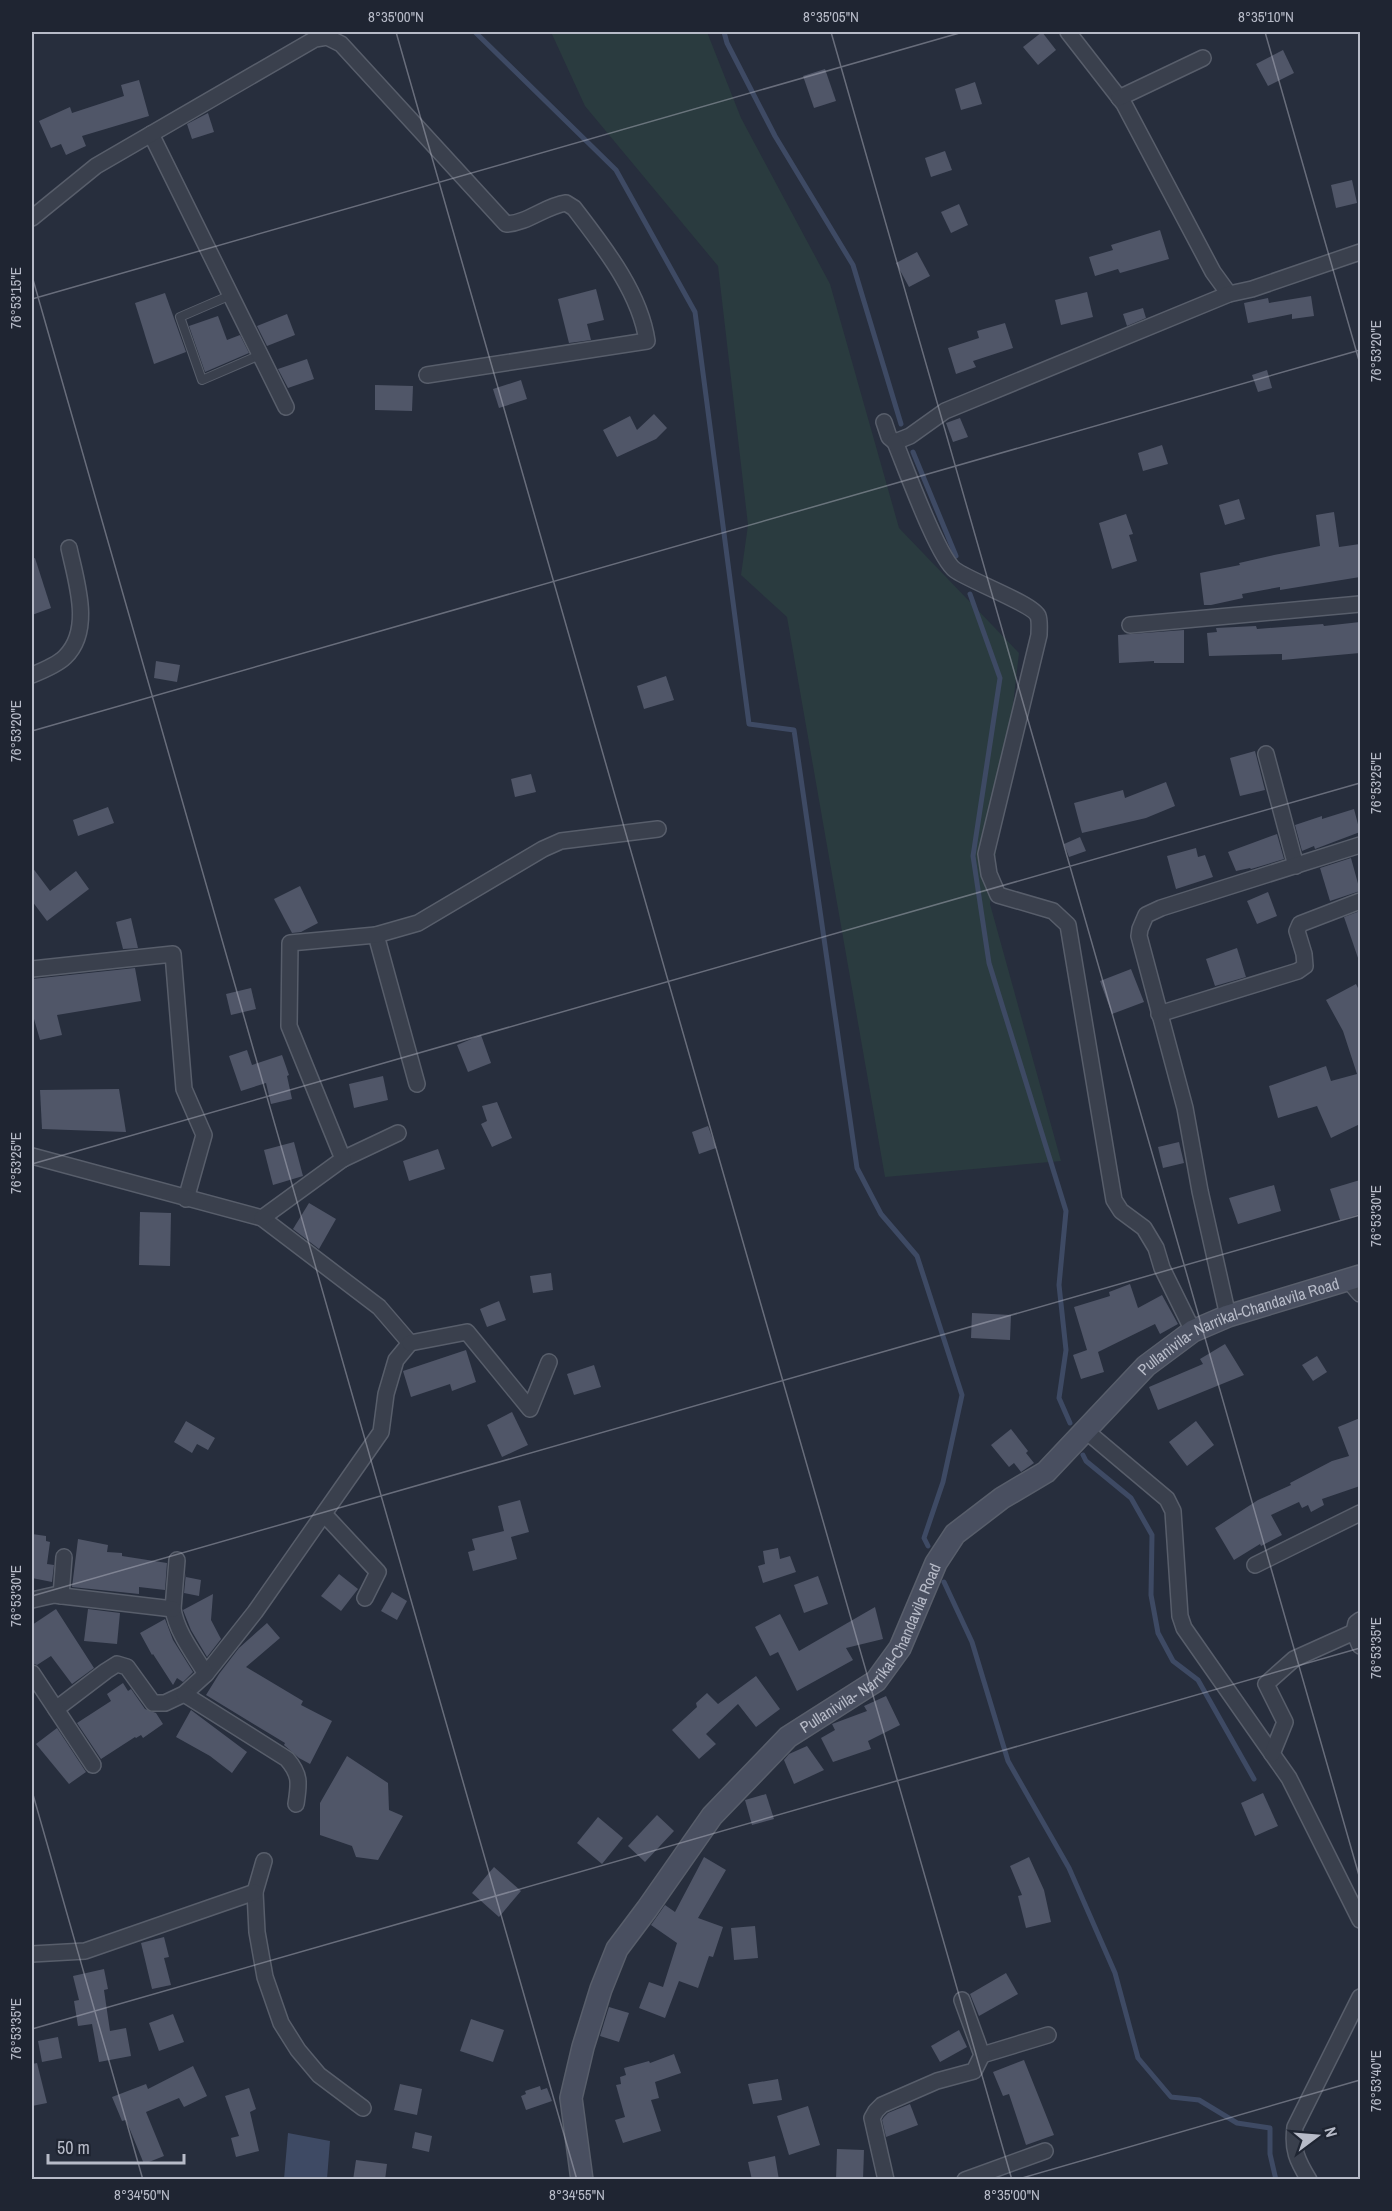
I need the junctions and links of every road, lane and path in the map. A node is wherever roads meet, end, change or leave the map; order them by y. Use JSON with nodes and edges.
{"nodes":[{"id":1,"x":1068,"y":32,"type":"edge"},
{"id":2,"x":327,"y":34,"type":"edge"},
{"id":3,"x":1203,"y":58,"type":"dead end"},
{"id":4,"x":1119,"y":98,"type":"junction"},
{"id":5,"x":151,"y":134,"type":"junction"},
{"id":6,"x":32,"y":218,"type":"edge"},
{"id":7,"x":1360,"y":252,"type":"edge"},
{"id":8,"x":1229,"y":294,"type":"junction"},
{"id":9,"x":231,"y":295,"type":"junction"},
{"id":10,"x":260,"y":355,"type":"junction"},
{"id":11,"x":427,"y":375,"type":"dead end"},
{"id":12,"x":286,"y":407,"type":"dead end"},
{"id":13,"x":884,"y":422,"type":"dead end"},
{"id":14,"x":895,"y":442,"type":"junction"},
{"id":15,"x":69,"y":548,"type":"dead end"},
{"id":16,"x":1360,"y":604,"type":"edge"},
{"id":17,"x":1130,"y":625,"type":"dead end"},
{"id":18,"x":32,"y":675,"type":"edge"},
{"id":19,"x":1266,"y":754,"type":"dead end"},
{"id":20,"x":658,"y":830,"type":"dead end"},
{"id":21,"x":1360,"y":845,"type":"edge"},
{"id":22,"x":1296,"y":866,"type":"junction"},
{"id":23,"x":1360,"y":901,"type":"edge"},
{"id":24,"x":376,"y":935,"type":"junction"},
{"id":25,"x":32,"y":969,"type":"edge"},
{"id":26,"x":1159,"y":1014,"type":"junction"},
{"id":27,"x":417,"y":1084,"type":"dead end"},
{"id":28,"x":398,"y":1132,"type":"dead end"},
{"id":29,"x":32,"y":1156,"type":"edge"},
{"id":30,"x":343,"y":1160,"type":"junction"},
{"id":31,"x":186,"y":1199,"type":"junction"},
{"id":32,"x":262,"y":1218,"type":"junction"},
{"id":33,"x":1356,"y":1283,"type":"edge"},
{"id":34,"x":1228,"y":1316,"type":"junction"},
{"id":35,"x":1193,"y":1331,"type":"junction"},
{"id":36,"x":410,"y":1343,"type":"junction"},
{"id":37,"x":549,"y":1362,"type":"dead end"},
{"id":38,"x":1085,"y":1430,"type":"junction"},
{"id":39,"x":1360,"y":1513,"type":"edge"},
{"id":40,"x":324,"y":1514,"type":"junction"},
{"id":41,"x":64,"y":1557,"type":"dead end"},
{"id":42,"x":177,"y":1560,"type":"dead end"},
{"id":43,"x":1255,"y":1565,"type":"dead end"},
{"id":44,"x":61,"y":1596,"type":"junction"},
{"id":45,"x":365,"y":1599,"type":"dead end"},
{"id":46,"x":32,"y":1600,"type":"edge"},
{"id":47,"x":173,"y":1609,"type":"junction"},
{"id":48,"x":1358,"y":1633,"type":"edge"},
{"id":49,"x":32,"y":1673,"type":"edge"},
{"id":50,"x":206,"y":1674,"type":"junction"},
{"id":51,"x":184,"y":1694,"type":"junction"},
{"id":52,"x":56,"y":1709,"type":"junction"},
{"id":53,"x":1272,"y":1754,"type":"junction"},
{"id":54,"x":93,"y":1765,"type":"dead end"},
{"id":55,"x":296,"y":1804,"type":"dead end"},
{"id":56,"x":264,"y":1861,"type":"dead end"},
{"id":57,"x":255,"y":1892,"type":"junction"},
{"id":58,"x":1360,"y":1920,"type":"edge"},
{"id":59,"x":32,"y":1954,"type":"edge"},
{"id":60,"x":1360,"y":1998,"type":"edge"},
{"id":61,"x":962,"y":2000,"type":"dead end"},
{"id":62,"x":1048,"y":2035,"type":"dead end"},
{"id":63,"x":982,"y":2055,"type":"junction"},
{"id":64,"x":363,"y":2108,"type":"dead end"},
{"id":65,"x":1045,"y":2151,"type":"dead end"},
{"id":66,"x":582,"y":2180,"type":"edge"},
{"id":67,"x":886,"y":2180,"type":"edge"},
{"id":68,"x":965,"y":2180,"type":"edge"},
{"id":69,"x":1309,"y":2180,"type":"edge"}],
"edges":[{"from":1,"to":4,"type":"street"},
{"from":2,"to":5,"type":"street"},
{"from":2,"to":11,"type":"street"},
{"from":3,"to":4,"type":"street"},
{"from":4,"to":8,"type":"street"},
{"from":5,"to":6,"type":"street"},
{"from":5,"to":9,"type":"street"},
{"from":7,"to":8,"type":"street"},
{"from":8,"to":14,"type":"street"},
{"from":9,"to":10,"type":"street"},
{"from":9,"to":10,"type":"lane"},
{"from":10,"to":12,"type":"street"},
{"from":13,"to":14,"type":"street"},
{"from":14,"to":35,"type":"street"},
{"from":15,"to":18,"type":"street"},
{"from":16,"to":17,"type":"street"},
{"from":19,"to":22,"type":"street"},
{"from":20,"to":24,"type":"street"},
{"from":21,"to":22,"type":"street"},
{"from":22,"to":26,"type":"street"},
{"from":23,"to":26,"type":"street"},
{"from":24,"to":27,"type":"street"},
{"from":24,"to":30,"type":"street"},
{"from":25,"to":31,"type":"street"},
{"from":26,"to":34,"type":"street"},
{"from":28,"to":30,"type":"street"},
{"from":29,"to":31,"type":"street"},
{"from":30,"to":32,"type":"street"},
{"from":31,"to":32,"type":"street"},
{"from":32,"to":36,"type":"street"},
{"from":33,"to":34,"type":"street","name":"Pullanivila- Narrikal-Chandavila Road"},
{"from":34,"to":35,"type":"street","name":"Pullanivila- Narrikal-Chandavila Road"},
{"from":35,"to":38,"type":"street","name":"Pullanivila- Narrikal-Chandavila Road"},
{"from":36,"to":37,"type":"street"},
{"from":36,"to":40,"type":"street"},
{"from":38,"to":53,"type":"street"},
{"from":38,"to":66,"type":"street","name":"Pullanivila- Narrikal-Chandavila Road"},
{"from":39,"to":43,"type":"street"},
{"from":40,"to":45,"type":"street"},
{"from":40,"to":50,"type":"street"},
{"from":41,"to":44,"type":"street"},
{"from":42,"to":47,"type":"street"},
{"from":44,"to":46,"type":"street"},
{"from":44,"to":47,"type":"street"},
{"from":47,"to":50,"type":"street"},
{"from":48,"to":53,"type":"street"},
{"from":49,"to":52,"type":"street"},
{"from":50,"to":51,"type":"street"},
{"from":51,"to":52,"type":"street"},
{"from":51,"to":55,"type":"street"},
{"from":52,"to":54,"type":"street"},
{"from":53,"to":58,"type":"street"},
{"from":56,"to":57,"type":"street"},
{"from":57,"to":59,"type":"street"},
{"from":57,"to":64,"type":"street"},
{"from":60,"to":69,"type":"street"},
{"from":61,"to":63,"type":"street"},
{"from":62,"to":63,"type":"street"},
{"from":63,"to":67,"type":"street"},
{"from":65,"to":68,"type":"street"}]}
